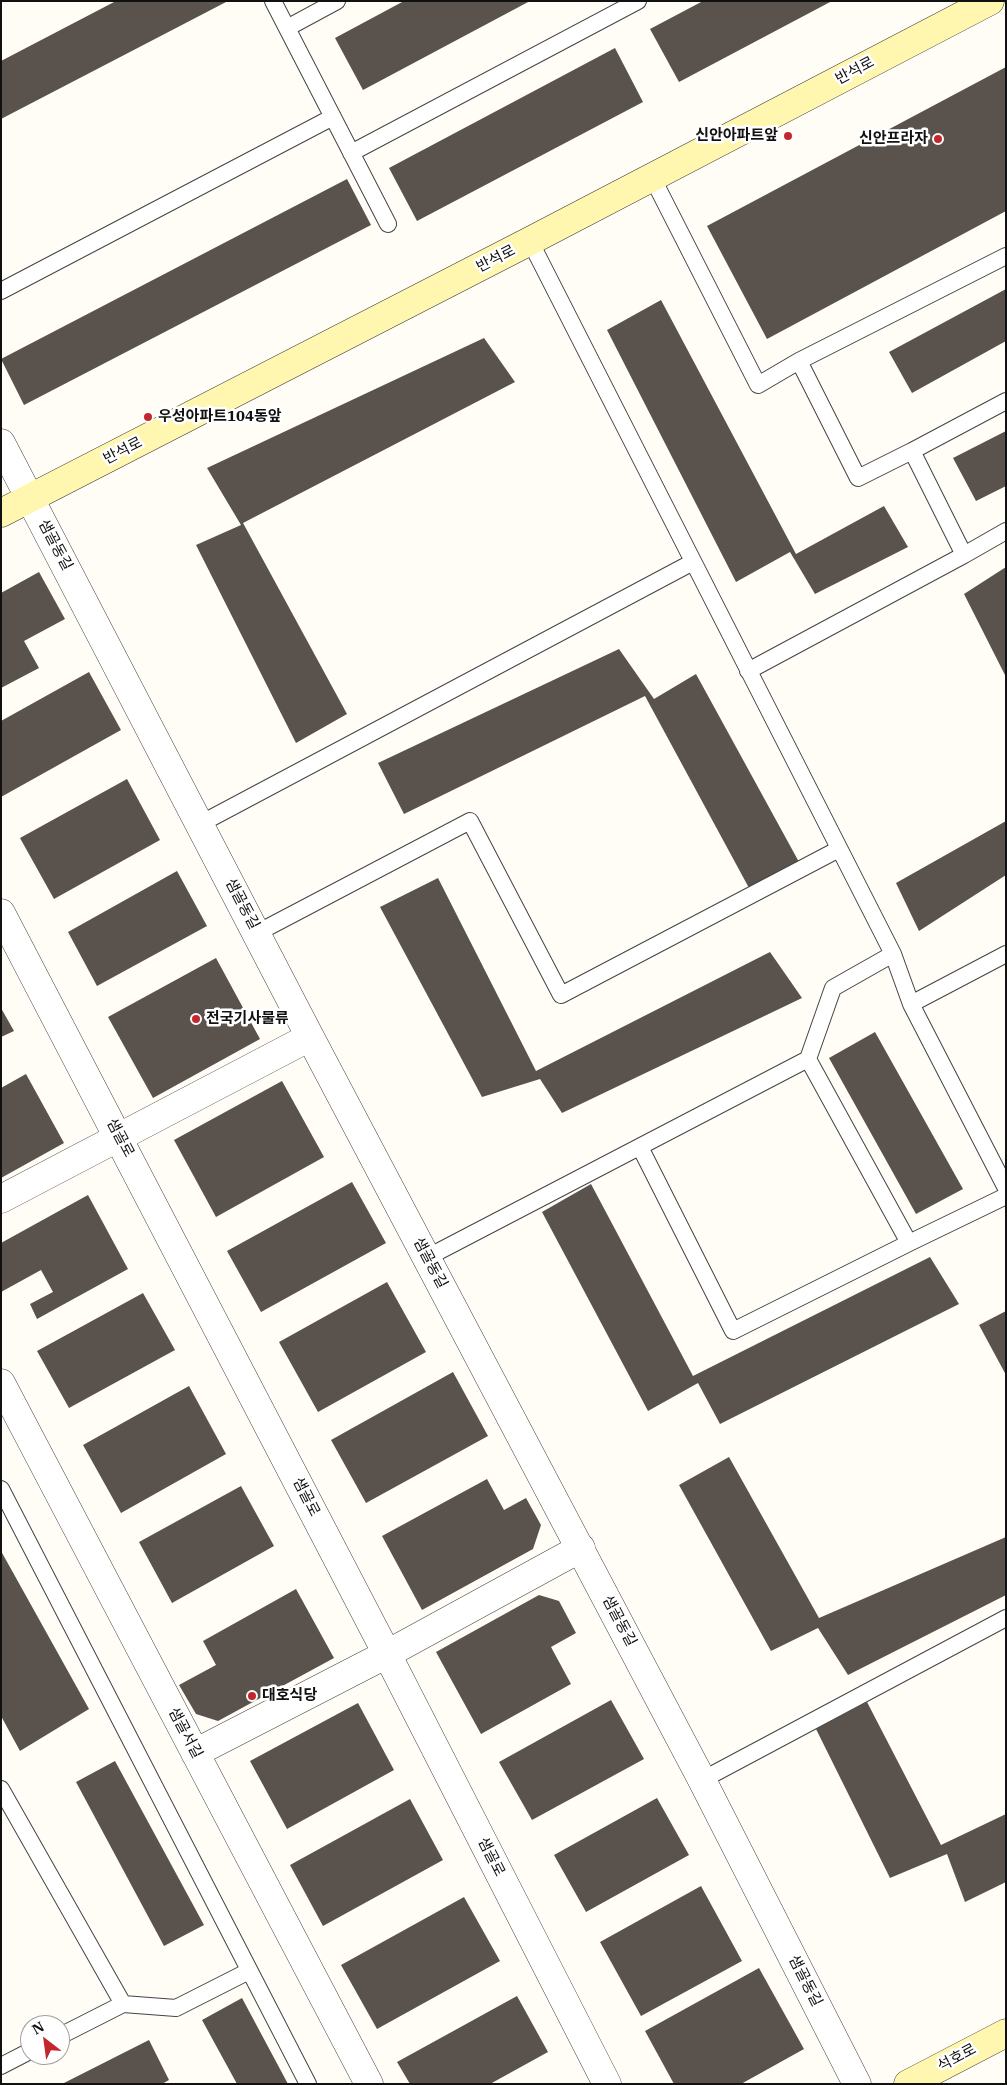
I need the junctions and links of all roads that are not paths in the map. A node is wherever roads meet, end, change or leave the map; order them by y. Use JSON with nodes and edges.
{"nodes":[{"id":1,"x":273,"y":1,"type":"edge"},
{"id":2,"x":337,"y":1,"type":"edge"},
{"id":3,"x":638,"y":1,"type":"edge"},
{"id":4,"x":990,"y":1,"type":"edge"},
{"id":5,"x":287,"y":28,"type":"junction"},
{"id":6,"x":333,"y":117,"type":"junction"},
{"id":7,"x":351,"y":153,"type":"junction"},
{"id":8,"x":652,"y":177,"type":"junction"},
{"id":9,"x":388,"y":224,"type":"dead end"},
{"id":10,"x":530,"y":241,"type":"junction"},
{"id":11,"x":1006,"y":256,"type":"edge"},
{"id":12,"x":1,"y":290,"type":"edge"},
{"id":13,"x":799,"y":361,"type":"junction"},
{"id":14,"x":1006,"y":401,"type":"edge"},
{"id":15,"x":1,"y":443,"type":"edge"},
{"id":16,"x":912,"y":451,"type":"junction"},
{"id":17,"x":30,"y":498,"type":"junction"},
{"id":18,"x":1,"y":513,"type":"edge"},
{"id":19,"x":1006,"y":531,"type":"edge"},
{"id":20,"x":964,"y":555,"type":"junction"},
{"id":21,"x":693,"y":562,"type":"junction"},
{"id":22,"x":748,"y":671,"type":"junction"},
{"id":23,"x":200,"y":824,"type":"junction"},
{"id":24,"x":839,"y":849,"type":"junction"},
{"id":25,"x":1,"y":913,"type":"edge"},
{"id":26,"x":257,"y":932,"type":"junction"},
{"id":27,"x":893,"y":954,"type":"junction"},
{"id":28,"x":1006,"y":954,"type":"edge"},
{"id":29,"x":911,"y":1004,"type":"junction"},
{"id":30,"x":310,"y":1037,"type":"junction"},
{"id":31,"x":808,"y":1059,"type":"junction"},
{"id":32,"x":120,"y":1137,"type":"junction"},
{"id":33,"x":640,"y":1147,"type":"junction"},
{"id":34,"x":1006,"y":1188,"type":"edge"},
{"id":35,"x":1006,"y":1196,"type":"edge"},
{"id":36,"x":1,"y":1199,"type":"edge"},
{"id":37,"x":908,"y":1243,"type":"junction"},
{"id":38,"x":428,"y":1257,"type":"junction"},
{"id":39,"x":1,"y":1383,"type":"edge"},
{"id":40,"x":1,"y":1489,"type":"edge"},
{"id":41,"x":581,"y":1548,"type":"junction"},
{"id":42,"x":1006,"y":1618,"type":"edge"},
{"id":43,"x":388,"y":1654,"type":"junction"},
{"id":44,"x":195,"y":1753,"type":"junction"},
{"id":45,"x":702,"y":1780,"type":"junction"},
{"id":46,"x":1,"y":1789,"type":"edge"},
{"id":47,"x":249,"y":1971,"type":"junction"},
{"id":48,"x":123,"y":2004,"type":"junction"},
{"id":49,"x":70,"y":2031,"type":"edge"},
{"id":50,"x":1006,"y":2033,"type":"edge"},
{"id":51,"x":20,"y":2056,"type":"edge"},
{"id":52,"x":1,"y":2066,"type":"edge"},
{"id":53,"x":308,"y":2084,"type":"edge"},
{"id":54,"x":369,"y":2084,"type":"edge"},
{"id":55,"x":607,"y":2084,"type":"edge"},
{"id":56,"x":857,"y":2084,"type":"edge"},
{"id":57,"x":908,"y":2084,"type":"edge"}],
"edges":[{"from":1,"to":5,"type":"lane"},
{"from":2,"to":5,"type":"lane"},
{"from":3,"to":7,"type":"lane"},
{"from":4,"to":8,"type":"street","name":"반석로"},
{"from":5,"to":6,"type":"lane"},
{"from":6,"to":7,"type":"lane"},
{"from":6,"to":12,"type":"lane"},
{"from":7,"to":9,"type":"lane"},
{"from":8,"to":10,"type":"street","name":"반석로"},
{"from":8,"to":13,"type":"lane"},
{"from":10,"to":17,"type":"street","name":"반석로"},
{"from":10,"to":21,"type":"lane"},
{"from":11,"to":13,"type":"lane"},
{"from":13,"to":16,"type":"lane"},
{"from":14,"to":16,"type":"lane"},
{"from":15,"to":17,"type":"street","name":"샘골동길"},
{"from":16,"to":20,"type":"lane"},
{"from":17,"to":18,"type":"street","name":"반석로"},
{"from":17,"to":23,"type":"street","name":"샘골동길"},
{"from":19,"to":20,"type":"lane"},
{"from":20,"to":22,"type":"lane"},
{"from":21,"to":22,"type":"lane"},
{"from":21,"to":23,"type":"lane"},
{"from":22,"to":24,"type":"lane"},
{"from":23,"to":26,"type":"street","name":"샘골동길"},
{"from":24,"to":26,"type":"lane"},
{"from":24,"to":27,"type":"lane"},
{"from":25,"to":32,"type":"street","name":"샘골로"},
{"from":26,"to":30,"type":"street","name":"샘골동길"},
{"from":27,"to":29,"type":"lane"},
{"from":27,"to":31,"type":"lane"},
{"from":28,"to":29,"type":"lane"},
{"from":29,"to":34,"type":"lane"},
{"from":30,"to":32,"type":"street"},
{"from":30,"to":38,"type":"street","name":"샘골동길"},
{"from":31,"to":33,"type":"lane"},
{"from":31,"to":37,"type":"lane"},
{"from":32,"to":36,"type":"street"},
{"from":32,"to":43,"type":"street","name":"샘골로"},
{"from":33,"to":37,"type":"lane"},
{"from":33,"to":38,"type":"lane"},
{"from":35,"to":37,"type":"lane"},
{"from":38,"to":41,"type":"street","name":"샘골동길"},
{"from":39,"to":44,"type":"street","name":"샘골서길"},
{"from":40,"to":47,"type":"lane"},
{"from":41,"to":43,"type":"street"},
{"from":41,"to":45,"type":"street","name":"샘골동길"},
{"from":42,"to":45,"type":"lane"},
{"from":43,"to":44,"type":"street"},
{"from":43,"to":55,"type":"street","name":"샘골로"},
{"from":44,"to":54,"type":"street","name":"샘골서길"},
{"from":45,"to":56,"type":"street","name":"샘골동길"},
{"from":46,"to":48,"type":"lane"},
{"from":47,"to":48,"type":"lane"},
{"from":47,"to":53,"type":"lane"},
{"from":48,"to":49,"type":"lane"},
{"from":50,"to":57,"type":"street","name":"석호로"},
{"from":51,"to":52,"type":"lane"}]}
